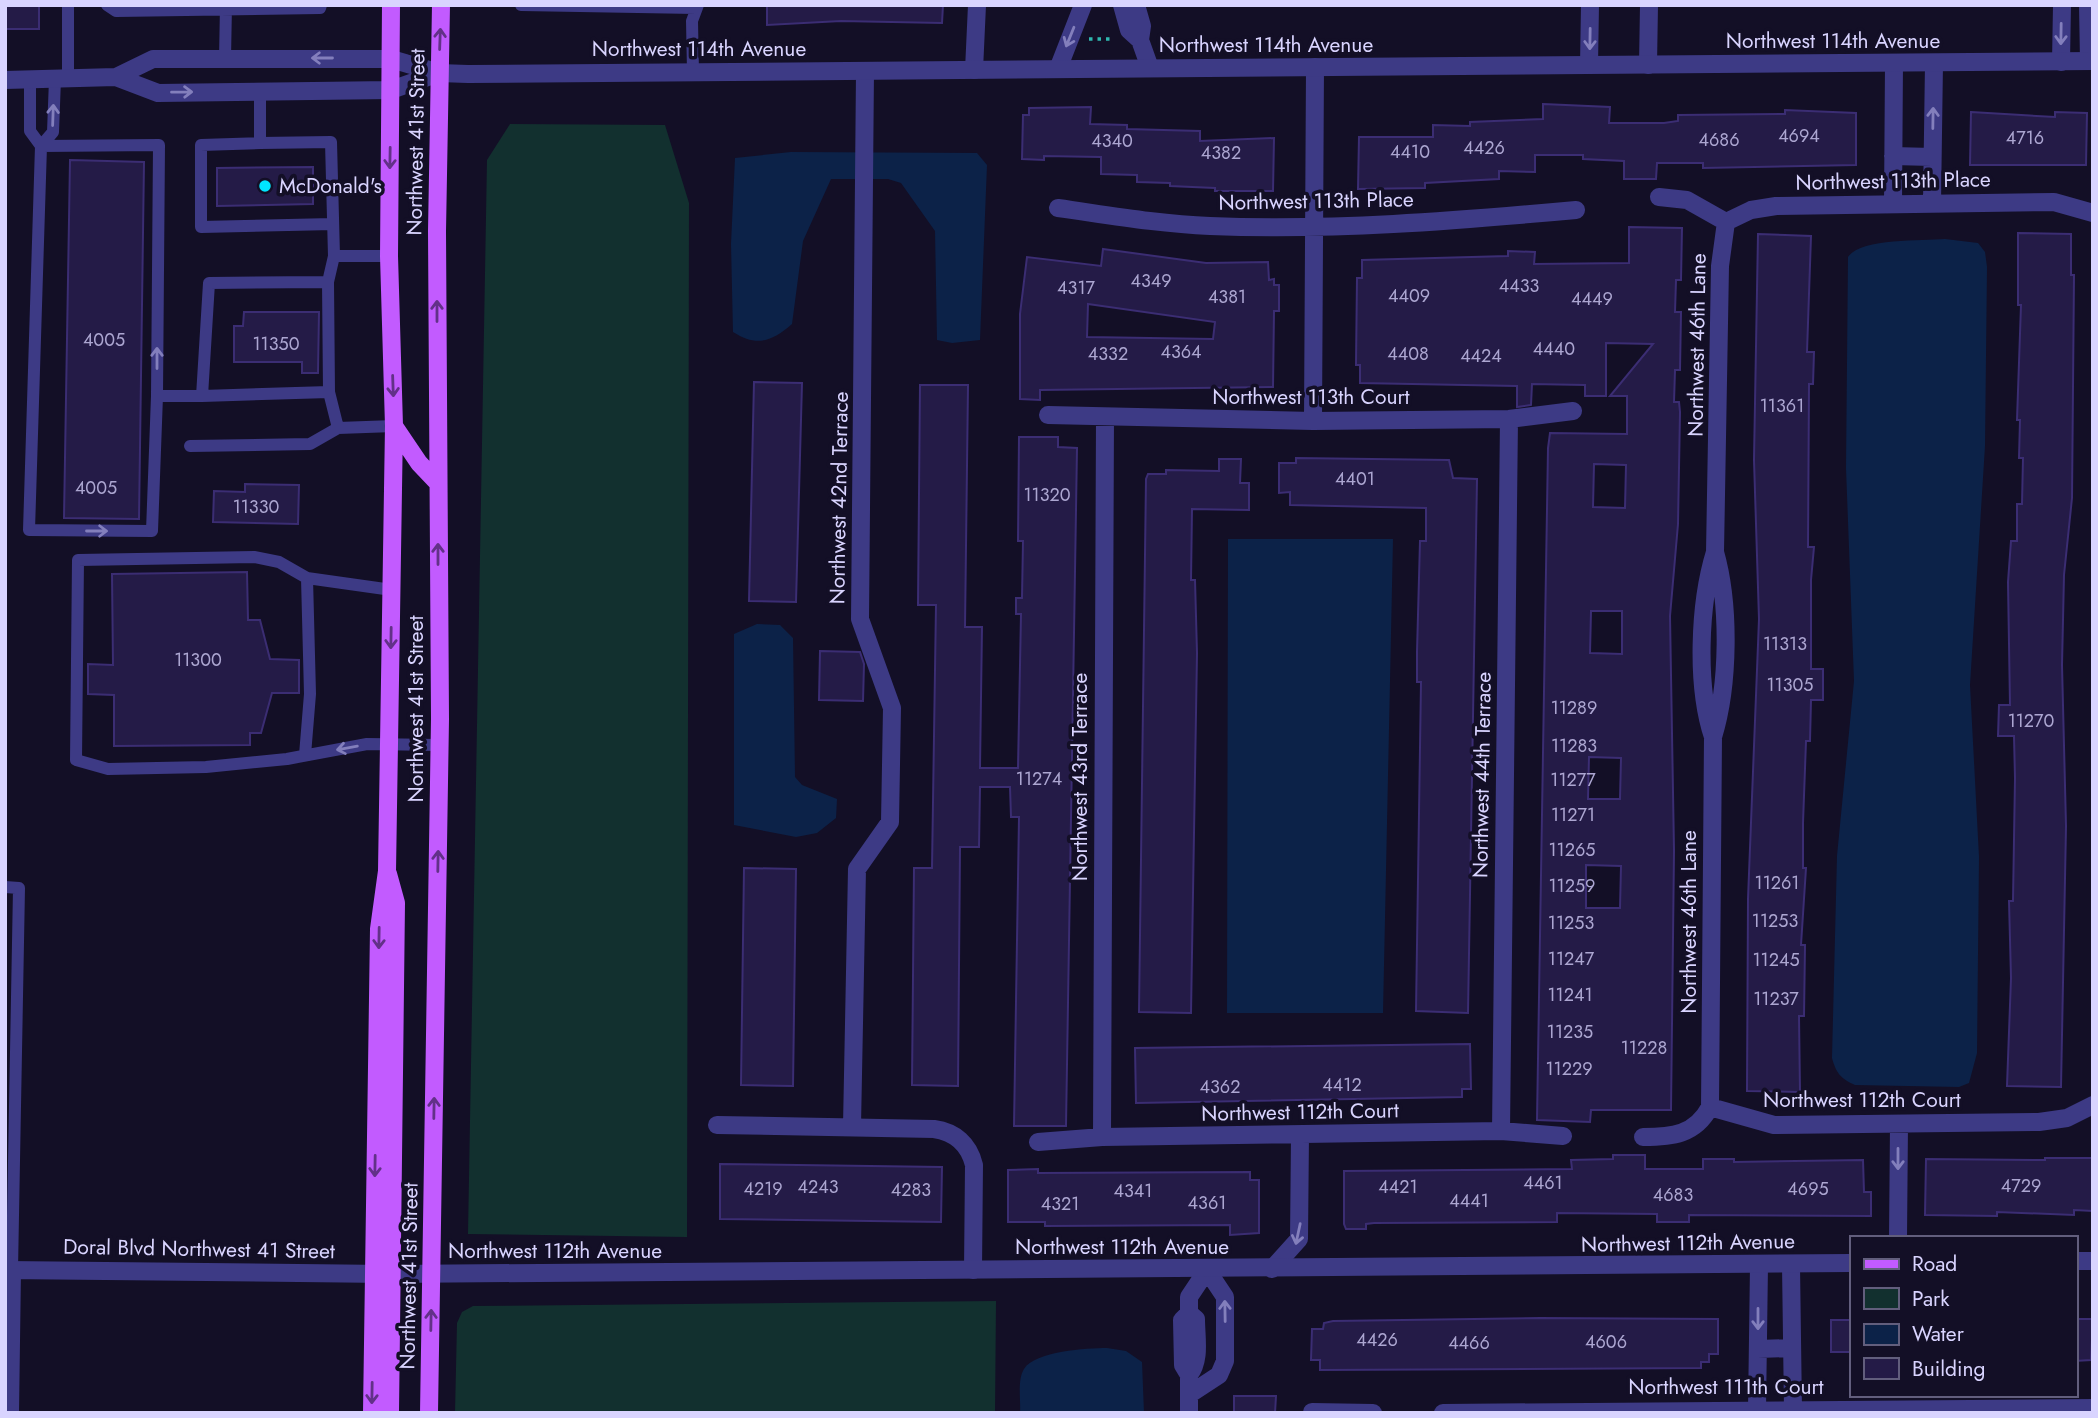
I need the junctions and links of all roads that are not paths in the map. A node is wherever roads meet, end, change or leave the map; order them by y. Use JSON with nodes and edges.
{"nodes":[{"id":1,"x":68,"y":5,"type":"edge"},
{"id":2,"x":107,"y":5,"type":"edge"},
{"id":3,"x":321,"y":5,"type":"edge"},
{"id":4,"x":391,"y":5,"type":"edge"},
{"id":5,"x":441,"y":5,"type":"edge"},
{"id":6,"x":522,"y":5,"type":"edge"},
{"id":7,"x":565,"y":5,"type":"edge"},
{"id":8,"x":977,"y":5,"type":"edge"},
{"id":9,"x":1083,"y":5,"type":"edge"},
{"id":10,"x":1122,"y":5,"type":"edge"},
{"id":11,"x":1136,"y":5,"type":"edge"},
{"id":12,"x":1590,"y":5,"type":"edge"},
{"id":13,"x":1649,"y":5,"type":"edge"},
{"id":14,"x":2062,"y":5,"type":"edge"},
{"id":15,"x":2088,"y":5,"type":"edge"},
{"id":16,"x":697,"y":6,"type":"edge"},
{"id":17,"x":226,"y":8,"type":"edge"},
{"id":18,"x":1140,"y":40,"type":"junction"},
{"id":19,"x":226,"y":59,"type":"junction"},
{"id":20,"x":391,"y":59,"type":"junction"},
{"id":21,"x":2091,"y":61,"type":"edge"},
{"id":22,"x":2061,"y":62,"type":"junction"},
{"id":23,"x":1894,"y":63,"type":"junction"},
{"id":24,"x":1934,"y":63,"type":"junction"},
{"id":25,"x":1589,"y":65,"type":"junction"},
{"id":26,"x":1648,"y":65,"type":"junction"},
{"id":27,"x":1315,"y":67,"type":"junction"},
{"id":28,"x":1150,"y":68,"type":"junction"},
{"id":29,"x":1058,"y":69,"type":"junction"},
{"id":30,"x":974,"y":70,"type":"junction"},
{"id":31,"x":865,"y":71,"type":"junction"},
{"id":32,"x":693,"y":72,"type":"junction"},
{"id":33,"x":439,"y":74,"type":"junction"},
{"id":34,"x":116,"y":77,"type":"junction"},
{"id":35,"x":30,"y":79,"type":"junction"},
{"id":36,"x":62,"y":79,"type":"junction"},
{"id":37,"x":5,"y":80,"type":"edge"},
{"id":38,"x":391,"y":90,"type":"junction"},
{"id":39,"x":260,"y":91,"type":"junction"},
{"id":40,"x":260,"y":143,"type":"junction"},
{"id":41,"x":41,"y":146,"type":"junction"},
{"id":42,"x":1893,"y":156,"type":"junction"},
{"id":43,"x":1932,"y":157,"type":"junction"},
{"id":44,"x":1659,"y":197,"type":"dead end"},
{"id":45,"x":1932,"y":203,"type":"junction"},
{"id":46,"x":1893,"y":204,"type":"junction"},
{"id":47,"x":1058,"y":208,"type":"dead end"},
{"id":48,"x":1576,"y":210,"type":"dead end"},
{"id":49,"x":2093,"y":213,"type":"edge"},
{"id":50,"x":1726,"y":222,"type":"junction"},
{"id":51,"x":333,"y":224,"type":"junction"},
{"id":52,"x":1314,"y":226,"type":"junction"},
{"id":53,"x":334,"y":256,"type":"junction"},
{"id":54,"x":389,"y":256,"type":"junction"},
{"id":55,"x":328,"y":282,"type":"junction"},
{"id":56,"x":329,"y":392,"type":"junction"},
{"id":57,"x":157,"y":396,"type":"junction"},
{"id":58,"x":202,"y":396,"type":"junction"},
{"id":59,"x":1573,"y":411,"type":"dead end"},
{"id":60,"x":1048,"y":415,"type":"dead end"},
{"id":61,"x":1105,"y":418,"type":"junction"},
{"id":62,"x":1509,"y":419,"type":"junction"},
{"id":63,"x":1313,"y":421,"type":"junction"},
{"id":64,"x":394,"y":426,"type":"junction"},
{"id":65,"x":338,"y":428,"type":"junction"},
{"id":66,"x":190,"y":446,"type":"dead end"},
{"id":67,"x":438,"y":483,"type":"junction"},
{"id":68,"x":1715,"y":552,"type":"junction"},
{"id":69,"x":307,"y":578,"type":"junction"},
{"id":70,"x":392,"y":590,"type":"junction"},
{"id":71,"x":1704,"y":618,"type":"junction"},
{"id":72,"x":1723,"y":618,"type":"junction"},
{"id":73,"x":1703,"y":668,"type":"junction"},
{"id":74,"x":1723,"y":668,"type":"junction"},
{"id":75,"x":1713,"y":737,"type":"junction"},
{"id":76,"x":389,"y":744,"type":"junction"},
{"id":77,"x":439,"y":745,"type":"junction"},
{"id":78,"x":304,"y":755,"type":"junction"},
{"id":79,"x":5,"y":887,"type":"edge"},
{"id":80,"x":2093,"y":1105,"type":"edge"},
{"id":81,"x":1710,"y":1107,"type":"junction"},
{"id":82,"x":1899,"y":1124,"type":"junction"},
{"id":83,"x":717,"y":1125,"type":"dead end"},
{"id":84,"x":852,"y":1126,"type":"junction"},
{"id":85,"x":1501,"y":1131,"type":"junction"},
{"id":86,"x":1300,"y":1135,"type":"junction"},
{"id":87,"x":1563,"y":1136,"type":"dead end"},
{"id":88,"x":1102,"y":1137,"type":"junction"},
{"id":89,"x":1643,"y":1137,"type":"dead end"},
{"id":90,"x":1038,"y":1142,"type":"dead end"},
{"id":91,"x":9,"y":1189,"type":"edge"},
{"id":92,"x":1898,"y":1236,"type":"edge"},
{"id":93,"x":1850,"y":1264,"type":"edge"},
{"id":94,"x":1759,"y":1265,"type":"junction"},
{"id":95,"x":1791,"y":1265,"type":"junction"},
{"id":96,"x":1272,"y":1269,"type":"junction"},
{"id":97,"x":9,"y":1270,"type":"edge"},
{"id":98,"x":974,"y":1270,"type":"junction"},
{"id":99,"x":1208,"y":1270,"type":"junction"},
{"id":100,"x":383,"y":1274,"type":"junction"},
{"id":101,"x":431,"y":1274,"type":"junction"},
{"id":102,"x":1189,"y":1313,"type":"junction"},
{"id":103,"x":1226,"y":1344,"type":"junction"},
{"id":104,"x":1196,"y":1345,"type":"junction"},
{"id":105,"x":1792,"y":1348,"type":"junction"},
{"id":106,"x":1758,"y":1349,"type":"junction"},
{"id":107,"x":1189,"y":1375,"type":"junction"},
{"id":108,"x":1190,"y":1394,"type":"junction"},
{"id":109,"x":1757,"y":1409,"type":"junction"},
{"id":110,"x":1793,"y":1409,"type":"junction"},
{"id":111,"x":2089,"y":1410,"type":"edge"},
{"id":112,"x":1312,"y":1412,"type":"edge"},
{"id":113,"x":10,"y":1413,"type":"edge"},
{"id":114,"x":372,"y":1413,"type":"edge"},
{"id":115,"x":390,"y":1413,"type":"edge"},
{"id":116,"x":429,"y":1413,"type":"edge"},
{"id":117,"x":1189,"y":1413,"type":"edge"},
{"id":118,"x":1373,"y":1413,"type":"edge"},
{"id":119,"x":1443,"y":1413,"type":"edge"}],
"edges":[{"from":1,"to":36,"type":"lane"},
{"from":2,"to":17,"type":"lane"},
{"from":3,"to":17,"type":"lane"},
{"from":4,"to":20,"type":"main road","name":"Northwest 41st Street"},
{"from":33,"to":5,"type":"main road","name":"Northwest 41st Street","one_way":true},
{"from":6,"to":7,"type":"lane"},
{"from":7,"to":16,"type":"lane"},
{"from":8,"to":30,"type":"street"},
{"from":9,"to":29,"type":"street","one_way":true},
{"from":10,"to":18,"type":"street"},
{"from":11,"to":18,"type":"street"},
{"from":12,"to":25,"type":"street","one_way":true},
{"from":13,"to":26,"type":"street"},
{"from":14,"to":22,"type":"street","one_way":true},
{"from":15,"to":21,"type":"street"},
{"from":16,"to":32,"type":"lane"},
{"from":17,"to":19,"type":"lane"},
{"from":18,"to":28,"type":"street"},
{"from":20,"to":19,"type":"street","name":"Northwest 114th Avenue","one_way":true},
{"from":19,"to":34,"type":"street","name":"Northwest 114th Avenue"},
{"from":20,"to":33,"type":"street","name":"Northwest 114th Avenue"},
{"from":20,"to":38,"type":"main road","name":"Northwest 41st Street"},
{"from":21,"to":22,"type":"street","name":"Northwest 114th Avenue"},
{"from":22,"to":24,"type":"street","name":"Northwest 114th Avenue"},
{"from":23,"to":24,"type":"street","name":"Northwest 114th Avenue"},
{"from":23,"to":26,"type":"street","name":"Northwest 114th Avenue"},
{"from":23,"to":42,"type":"street"},
{"from":43,"to":24,"type":"street","one_way":true},
{"from":25,"to":26,"type":"street","name":"Northwest 114th Avenue"},
{"from":25,"to":27,"type":"street","name":"Northwest 114th Avenue"},
{"from":27,"to":28,"type":"street","name":"Northwest 114th Avenue"},
{"from":27,"to":52,"type":"street"},
{"from":28,"to":29,"type":"street","name":"Northwest 114th Avenue"},
{"from":29,"to":30,"type":"street","name":"Northwest 114th Avenue"},
{"from":30,"to":31,"type":"street","name":"Northwest 114th Avenue"},
{"from":31,"to":32,"type":"street","name":"Northwest 114th Avenue"},
{"from":31,"to":84,"type":"street","name":"Northwest 42nd Terrace"},
{"from":32,"to":33,"type":"street","name":"Northwest 114th Avenue"},
{"from":33,"to":38,"type":"street","name":"Northwest 114th Avenue"},
{"from":67,"to":33,"type":"main road","name":"Northwest 41st Street","one_way":true},
{"from":34,"to":36,"type":"street","name":"Northwest 114th Avenue"},
{"from":34,"to":39,"type":"street","name":"Northwest 114th Avenue","one_way":true},
{"from":35,"to":36,"type":"street","name":"Northwest 114th Avenue"},
{"from":35,"to":37,"type":"street","name":"Northwest 114th Avenue"},
{"from":35,"to":41,"type":"lane"},
{"from":41,"to":36,"type":"lane","one_way":true},
{"from":38,"to":39,"type":"street","name":"Northwest 114th Avenue"},
{"from":38,"to":54,"type":"main road","name":"Northwest 41st Street","one_way":true},
{"from":39,"to":40,"type":"lane"},
{"from":40,"to":51,"type":"lane"},
{"from":40,"to":51,"type":"lane"},
{"from":57,"to":41,"type":"lane","one_way":true},
{"from":41,"to":57,"type":"lane","one_way":true},
{"from":42,"to":43,"type":"street"},
{"from":42,"to":46,"type":"street"},
{"from":43,"to":45,"type":"street"},
{"from":44,"to":50,"type":"street"},
{"from":45,"to":46,"type":"street","name":"Northwest 113th Place"},
{"from":45,"to":49,"type":"street","name":"Northwest 113th Place"},
{"from":46,"to":50,"type":"street","name":"Northwest 113th Place"},
{"from":47,"to":52,"type":"street","name":"Northwest 113th Place"},
{"from":48,"to":52,"type":"street","name":"Northwest 113th Place"},
{"from":50,"to":68,"type":"street","name":"Northwest 46th Lane"},
{"from":51,"to":53,"type":"lane"},
{"from":52,"to":63,"type":"street"},
{"from":53,"to":54,"type":"lane"},
{"from":53,"to":55,"type":"lane"},
{"from":54,"to":64,"type":"main road","name":"Northwest 41st Street","one_way":true},
{"from":55,"to":56,"type":"lane"},
{"from":55,"to":58,"type":"lane"},
{"from":56,"to":58,"type":"lane"},
{"from":56,"to":65,"type":"lane"},
{"from":57,"to":58,"type":"lane"},
{"from":59,"to":62,"type":"street","name":"Northwest 113th Court"},
{"from":60,"to":61,"type":"street","name":"Northwest 113th Court"},
{"from":61,"to":63,"type":"street","name":"Northwest 113th Court"},
{"from":61,"to":88,"type":"street","name":"Northwest 43rd Terrace"},
{"from":62,"to":63,"type":"street","name":"Northwest 113th Court"},
{"from":62,"to":85,"type":"street","name":"Northwest 44th Terrace"},
{"from":64,"to":65,"type":"lane"},
{"from":64,"to":67,"type":"main road"},
{"from":64,"to":70,"type":"main road","name":"Northwest 41st Street"},
{"from":65,"to":66,"type":"lane"},
{"from":77,"to":67,"type":"main road","name":"Northwest 41st Street","one_way":true},
{"from":68,"to":71,"type":"street","name":"Northwest 46th Lane"},
{"from":68,"to":72,"type":"street","name":"Northwest 46th Lane"},
{"from":69,"to":70,"type":"lane"},
{"from":69,"to":78,"type":"lane"},
{"from":69,"to":78,"type":"lane"},
{"from":70,"to":76,"type":"main road","name":"Northwest 41st Street","one_way":true},
{"from":71,"to":72,"type":"street"},
{"from":71,"to":73,"type":"street","name":"Northwest 46th Lane"},
{"from":72,"to":74,"type":"street","name":"Northwest 46th Lane"},
{"from":73,"to":74,"type":"street"},
{"from":73,"to":75,"type":"street","name":"Northwest 46th Lane"},
{"from":74,"to":75,"type":"street","name":"Northwest 46th Lane"},
{"from":75,"to":81,"type":"street","name":"Northwest 46th Lane"},
{"from":76,"to":77,"type":"lane"},
{"from":76,"to":78,"type":"lane","one_way":true},
{"from":76,"to":100,"type":"main road","name":"Northwest 41st Street","one_way":true},
{"from":101,"to":77,"type":"main road","name":"Northwest 41st Street","one_way":true},
{"from":79,"to":91,"type":"lane"},
{"from":80,"to":82,"type":"street","name":"Northwest 112th Court"},
{"from":81,"to":82,"type":"street","name":"Northwest 112th Court"},
{"from":81,"to":89,"type":"street"},
{"from":82,"to":92,"type":"street","one_way":true},
{"from":83,"to":84,"type":"street"},
{"from":84,"to":98,"type":"street"},
{"from":85,"to":86,"type":"street","name":"Northwest 112th Court"},
{"from":85,"to":87,"type":"street","name":"Northwest 112th Court"},
{"from":86,"to":88,"type":"street","name":"Northwest 112th Court"},
{"from":86,"to":96,"type":"street","one_way":true},
{"from":88,"to":90,"type":"street","name":"Northwest 112th Court"},
{"from":91,"to":97,"type":"lane"},
{"from":93,"to":95,"type":"street","name":"Northwest 112th Avenue"},
{"from":94,"to":95,"type":"street","name":"Northwest 112th Avenue"},
{"from":94,"to":96,"type":"street","name":"Northwest 112th Avenue"},
{"from":94,"to":106,"type":"street","one_way":true},
{"from":95,"to":105,"type":"street"},
{"from":96,"to":99,"type":"street","name":"Northwest 112th Avenue"},
{"from":97,"to":100,"type":"street","name":"Doral Blvd Northwest 41 Street"},
{"from":97,"to":113,"type":"street"},
{"from":98,"to":99,"type":"street","name":"Northwest 112th Avenue"},
{"from":98,"to":101,"type":"street","name":"Northwest 112th Avenue"},
{"from":99,"to":102,"type":"street"},
{"from":103,"to":99,"type":"street","one_way":true},
{"from":100,"to":101,"type":"street","name":"Northwest 112th Avenue"},
{"from":100,"to":114,"type":"main road","name":"Northwest 41st Street","one_way":true},
{"from":100,"to":115,"type":"main road","name":"Northwest 41st Street"},
{"from":116,"to":101,"type":"main road","name":"Northwest 41st Street","one_way":true},
{"from":102,"to":104,"type":"street"},
{"from":102,"to":107,"type":"street"},
{"from":103,"to":104,"type":"street"},
{"from":103,"to":108,"type":"street"},
{"from":104,"to":107,"type":"street"},
{"from":105,"to":106,"type":"street"},
{"from":105,"to":110,"type":"street"},
{"from":106,"to":109,"type":"street"},
{"from":107,"to":108,"type":"street"},
{"from":108,"to":117,"type":"street"},
{"from":109,"to":110,"type":"street","name":"Northwest 111th Court"},
{"from":109,"to":119,"type":"street","name":"Northwest 111th Court"},
{"from":110,"to":111,"type":"street","name":"Northwest 111th Court"},
{"from":112,"to":118,"type":"street"}]}
